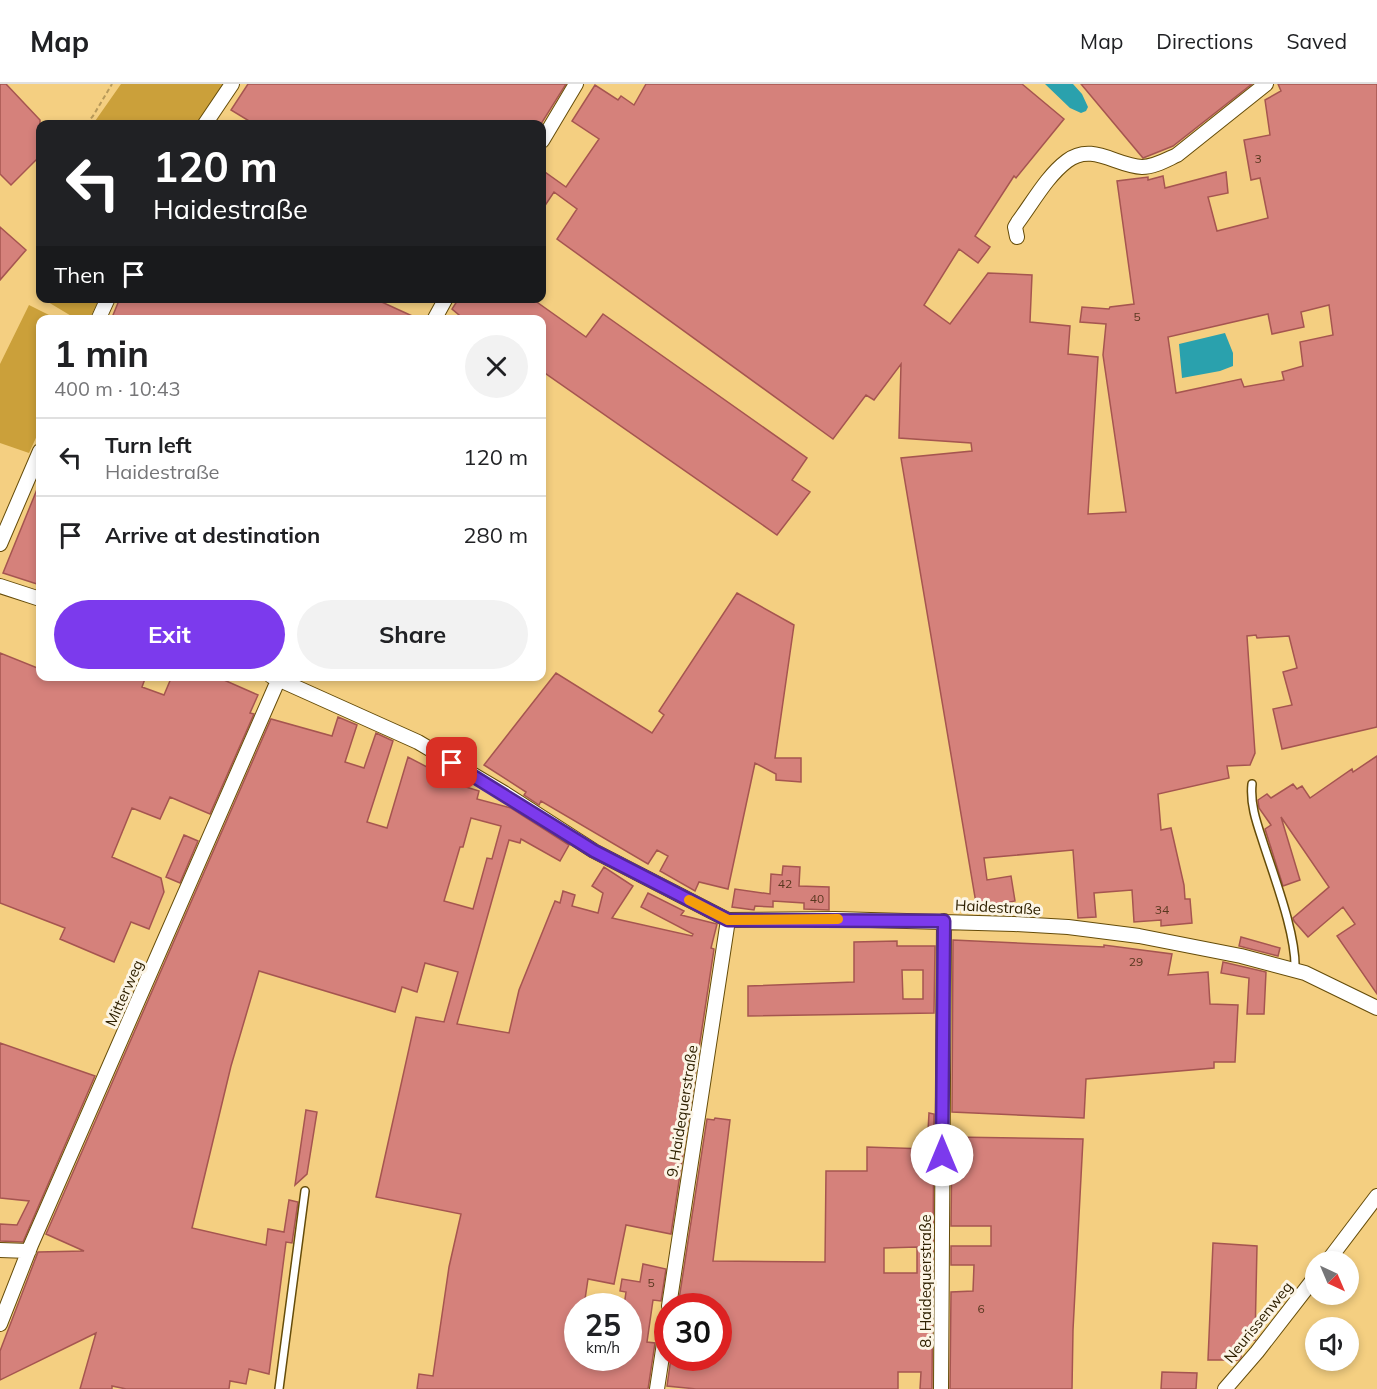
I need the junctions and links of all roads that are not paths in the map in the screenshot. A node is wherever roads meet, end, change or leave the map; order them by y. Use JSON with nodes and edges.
{"nodes":[{"id":1,"x":232,"y":84,"type":"edge"},
{"id":2,"x":576,"y":84,"type":"edge"},
{"id":3,"x":1266,"y":84,"type":"edge"},
{"id":4,"x":208,"y":120,"type":"edge"},
{"id":5,"x":546,"y":134,"type":"edge"},
{"id":6,"x":1017,"y":237,"type":"dead end"},
{"id":7,"x":36,"y":460,"type":"edge"},
{"id":8,"x":0,"y":544,"type":"edge"},
{"id":9,"x":0,"y":586,"type":"edge"},
{"id":10,"x":36,"y":598,"type":"edge"},
{"id":11,"x":275,"y":681,"type":"edge"},
{"id":12,"x":286,"y":681,"type":"edge"},
{"id":13,"x":1252,"y":784,"type":"dead end"},
{"id":14,"x":728,"y":920,"type":"junction"},
{"id":15,"x":944,"y":921,"type":"junction"},
{"id":16,"x":1295,"y":970,"type":"junction"},
{"id":17,"x":1377,"y":1008,"type":"edge"},
{"id":18,"x":305,"y":1191,"type":"dead end"},
{"id":19,"x":1377,"y":1196,"type":"edge"},
{"id":20,"x":0,"y":1250,"type":"edge"},
{"id":21,"x":29,"y":1251,"type":"junction"},
{"id":22,"x":1335,"y":1251,"type":"edge"},
{"id":23,"x":1305,"y":1290,"type":"edge"},
{"id":24,"x":671,"y":1293,"type":"edge"},
{"id":25,"x":0,"y":1324,"type":"edge"},
{"id":26,"x":660,"y":1371,"type":"edge"},
{"id":27,"x":279,"y":1389,"type":"edge"},
{"id":28,"x":657,"y":1389,"type":"edge"},
{"id":29,"x":941,"y":1389,"type":"edge"},
{"id":30,"x":1225,"y":1389,"type":"edge"}],
"edges":[{"from":1,"to":4,"type":"street"},
{"from":2,"to":5,"type":"street"},
{"from":3,"to":6,"type":"street"},
{"from":7,"to":8,"type":"street"},
{"from":9,"to":10,"type":"street"},
{"from":11,"to":21,"type":"street","name":"Mitterweg"},
{"from":12,"to":14,"type":"street","name":"Haidestraße"},
{"from":13,"to":16,"type":"lane"},
{"from":14,"to":15,"type":"street","name":"Haidestraße"},
{"from":14,"to":24,"type":"street","name":"9. Haidequerstraße"},
{"from":15,"to":16,"type":"street","name":"Haidestraße"},
{"from":15,"to":29,"type":"street","name":"8. Haidequerstraße"},
{"from":16,"to":17,"type":"street","name":"Haidestraße"},
{"from":18,"to":27,"type":"lane"},
{"from":19,"to":22,"type":"street"},
{"from":20,"to":21,"type":"street"},
{"from":21,"to":25,"type":"street","name":"Mitterweg"},
{"from":23,"to":30,"type":"street","name":"Neurissenweg"},
{"from":26,"to":28,"type":"street"}]}
